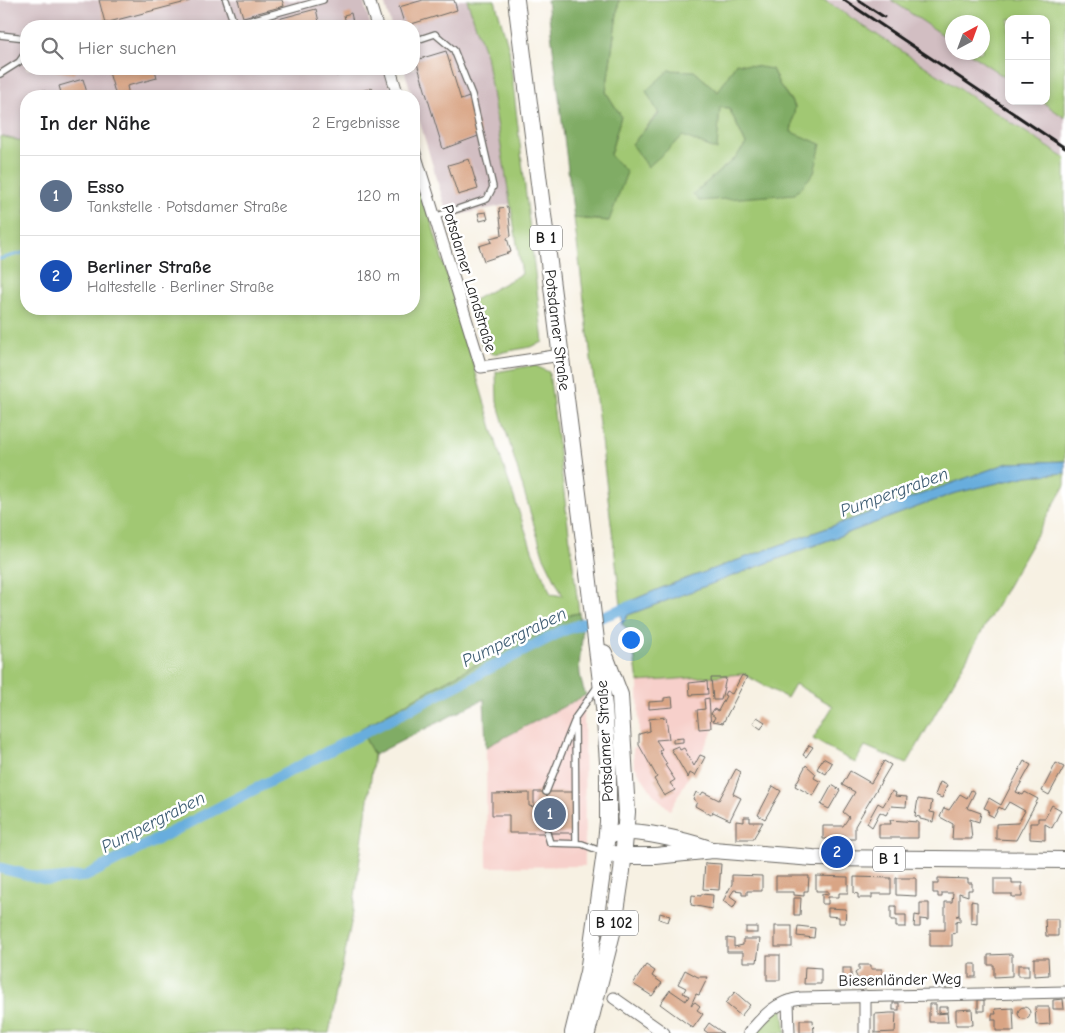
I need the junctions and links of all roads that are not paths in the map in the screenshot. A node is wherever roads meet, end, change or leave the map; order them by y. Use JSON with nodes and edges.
{"nodes":[{"id":1,"x":226,"y":0,"type":"edge"},
{"id":2,"x":323,"y":0,"type":"edge"},
{"id":3,"x":369,"y":0,"type":"edge"},
{"id":4,"x":516,"y":0,"type":"edge"},
{"id":5,"x":233,"y":20,"type":"edge"},
{"id":6,"x":250,"y":20,"type":"edge"},
{"id":7,"x":375,"y":20,"type":"edge"},
{"id":8,"x":0,"y":35,"type":"edge"},
{"id":9,"x":20,"y":37,"type":"edge"},
{"id":10,"x":420,"y":38,"type":"edge"},
{"id":11,"x":20,"y":61,"type":"edge"},
{"id":12,"x":0,"y":74,"type":"edge"},
{"id":13,"x":392,"y":75,"type":"edge"},
{"id":14,"x":396,"y":90,"type":"edge"},
{"id":15,"x":420,"y":179,"type":"edge"},
{"id":16,"x":434,"y":216,"type":"junction"},
{"id":17,"x":561,"y":355,"type":"junction"},
{"id":18,"x":595,"y":630,"type":"junction"},
{"id":19,"x":601,"y":682,"type":"junction"},
{"id":20,"x":575,"y":718,"type":"junction"},
{"id":21,"x":546,"y":792,"type":"dead end"},
{"id":22,"x":626,"y":832,"type":"junction"},
{"id":23,"x":547,"y":833,"type":"dead end"},
{"id":24,"x":576,"y":843,"type":"junction"},
{"id":25,"x":606,"y":847,"type":"junction"},
{"id":26,"x":713,"y":850,"type":"junction"},
{"id":27,"x":624,"y":856,"type":"junction"},
{"id":28,"x":1065,"y":860,"type":"edge"},
{"id":29,"x":1065,"y":992,"type":"edge"},
{"id":30,"x":865,"y":996,"type":"junction"},
{"id":31,"x":614,"y":998,"type":"dead end"},
{"id":32,"x":788,"y":1000,"type":"junction"},
{"id":33,"x":573,"y":1033,"type":"edge"},
{"id":34,"x":587,"y":1033,"type":"edge"},
{"id":35,"x":664,"y":1033,"type":"edge"},
{"id":36,"x":749,"y":1033,"type":"edge"},
{"id":37,"x":789,"y":1033,"type":"edge"},
{"id":38,"x":865,"y":1033,"type":"edge"}],
"edges":[{"from":1,"to":5,"type":"lane"},
{"from":2,"to":6,"type":"lane"},
{"from":3,"to":7,"type":"street"},
{"from":4,"to":17,"type":"main road","name":"Potsdamer Straße","number":"B 1"},
{"from":8,"to":9,"type":"lane"},
{"from":10,"to":16,"type":"lane"},
{"from":11,"to":12,"type":"lane"},
{"from":13,"to":14,"type":"street"},
{"from":15,"to":16,"type":"street","name":"Potsdamer Landstraße"},
{"from":16,"to":17,"type":"street","name":"Potsdamer Landstraße"},
{"from":17,"to":18,"type":"main road","name":"Potsdamer Straße","number":"B 1"},
{"from":18,"to":19,"type":"main road","name":"Potsdamer Straße","number":"B 1"},
{"from":18,"to":22,"type":"main road","name":"Potsdamer Straße","number":"B 1"},
{"from":19,"to":20,"type":"lane"},
{"from":19,"to":25,"type":"main road","name":"Potsdamer Straße","number":"B 1"},
{"from":20,"to":21,"type":"lane"},
{"from":20,"to":24,"type":"lane"},
{"from":22,"to":25,"type":"main road"},
{"from":22,"to":26,"type":"main road","number":"B 1"},
{"from":22,"to":27,"type":"main road","number":"B 102"},
{"from":23,"to":24,"type":"lane"},
{"from":24,"to":25,"type":"lane"},
{"from":25,"to":27,"type":"main road","number":"B 1"},
{"from":25,"to":33,"type":"main road","number":"B 102"},
{"from":26,"to":27,"type":"main road","number":"B 1"},
{"from":26,"to":28,"type":"main road","number":"B 1"},
{"from":27,"to":34,"type":"main road","number":"B 102"},
{"from":29,"to":30,"type":"street","name":"Biesenländer Weg"},
{"from":30,"to":32,"type":"street","name":"Biesenländer Weg"},
{"from":30,"to":38,"type":"street"},
{"from":31,"to":35,"type":"street"},
{"from":32,"to":36,"type":"street","name":"Biesenländer Weg"},
{"from":32,"to":37,"type":"street"}]}
